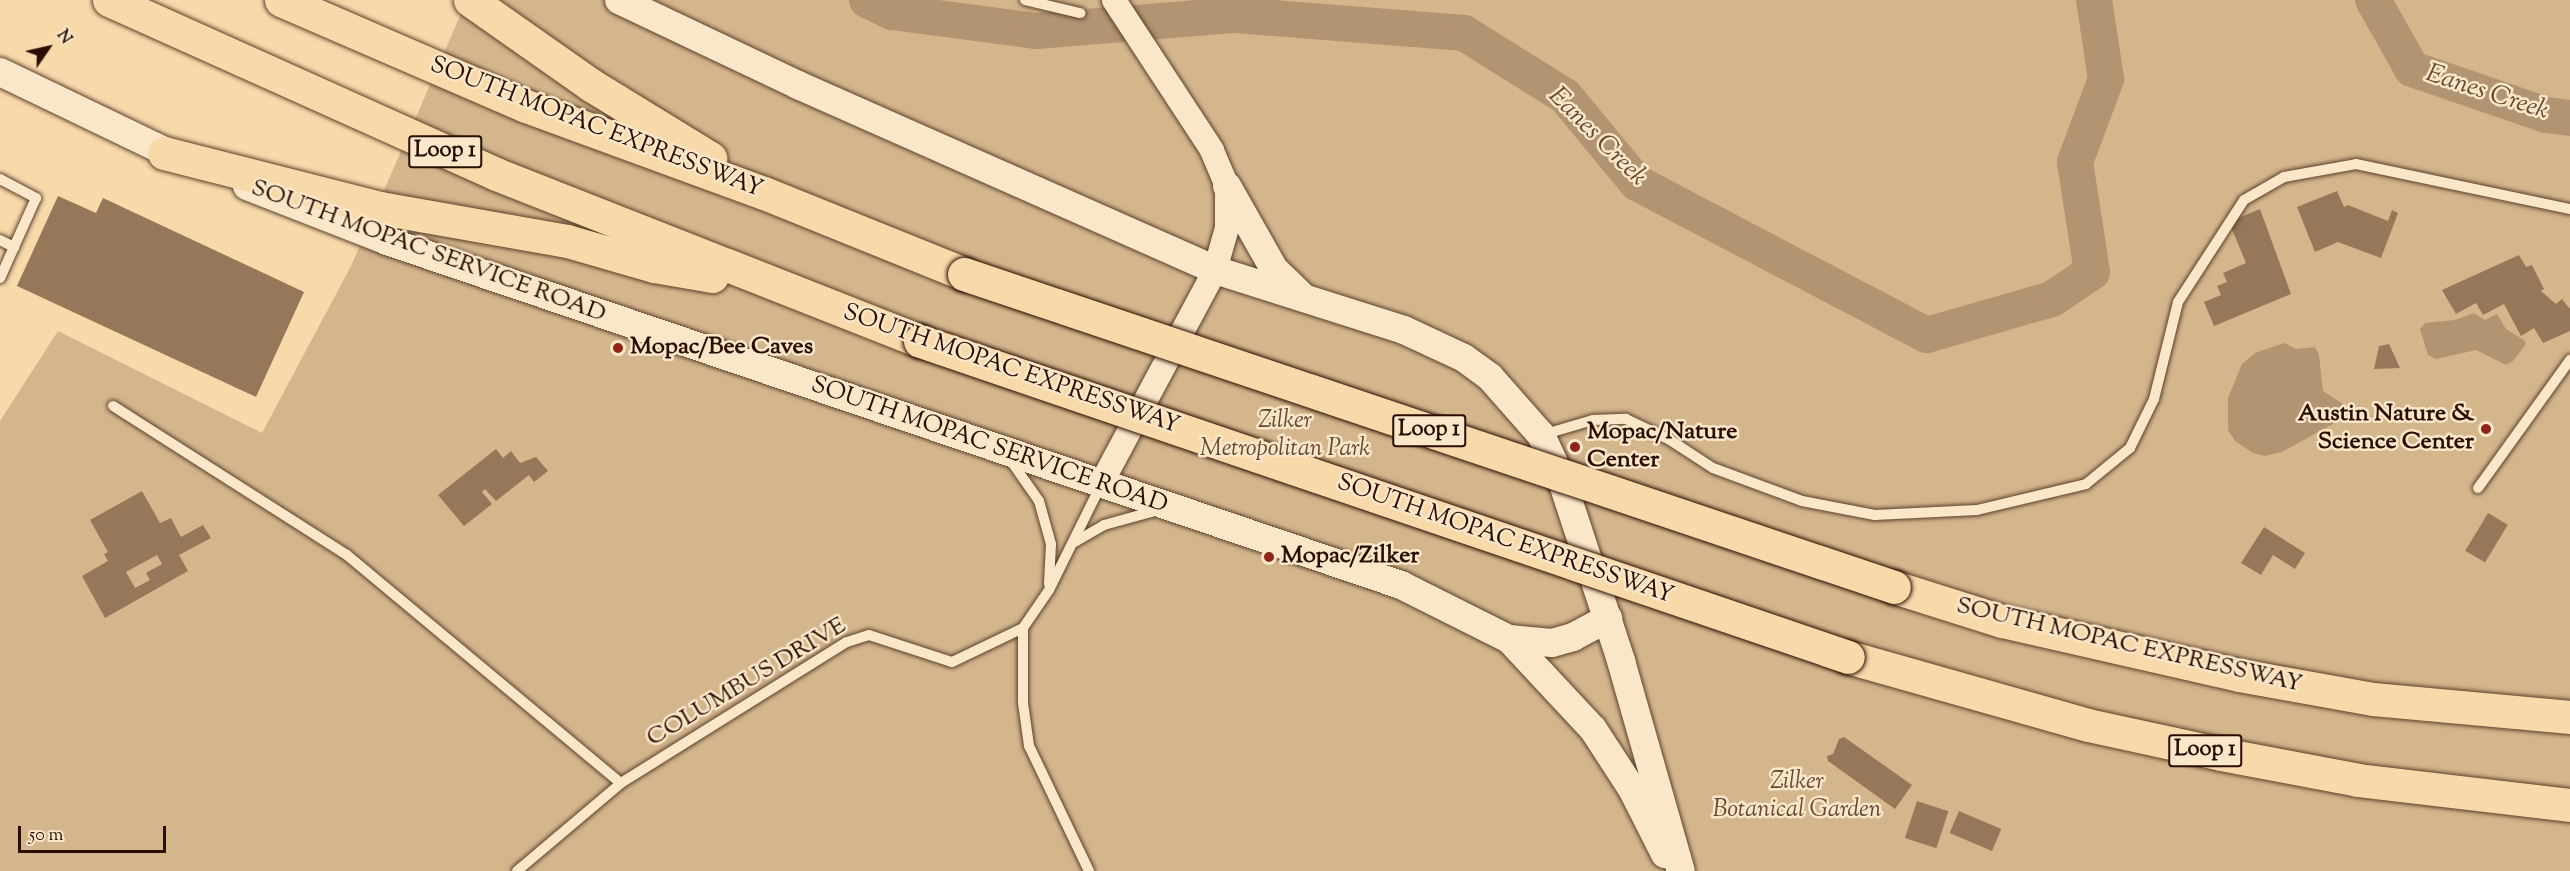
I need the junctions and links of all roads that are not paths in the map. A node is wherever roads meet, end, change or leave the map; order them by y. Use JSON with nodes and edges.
{"nodes":[{"id":1,"x":109,"y":0,"type":"edge"},
{"id":2,"x":281,"y":0,"type":"edge"},
{"id":3,"x":470,"y":0,"type":"edge"},
{"id":4,"x":619,"y":0,"type":"edge"},
{"id":5,"x":1025,"y":0,"type":"edge"},
{"id":6,"x":1114,"y":0,"type":"edge"},
{"id":7,"x":1080,"y":14,"type":"dead end"},
{"id":8,"x":0,"y":72,"type":"edge"},
{"id":9,"x":164,"y":153,"type":"junction"},
{"id":10,"x":0,"y":179,"type":"edge"},
{"id":11,"x":1227,"y":186,"type":"junction"},
{"id":12,"x":764,"y":193,"type":"junction"},
{"id":13,"x":2570,"y":209,"type":"edge"},
{"id":14,"x":0,"y":240,"type":"edge"},
{"id":15,"x":14,"y":247,"type":"junction"},
{"id":16,"x":1215,"y":270,"type":"junction"},
{"id":17,"x":0,"y":278,"type":"edge"},
{"id":18,"x":786,"y":289,"type":"junction"},
{"id":19,"x":1305,"y":299,"type":"junction"},
{"id":20,"x":2570,"y":360,"type":"edge"},
{"id":21,"x":113,"y":406,"type":"dead end"},
{"id":22,"x":1541,"y":435,"type":"junction"},
{"id":23,"x":1000,"y":450,"type":"junction"},
{"id":24,"x":1102,"y":482,"type":"junction"},
{"id":25,"x":2478,"y":488,"type":"dead end"},
{"id":26,"x":1175,"y":509,"type":"junction"},
{"id":27,"x":1072,"y":543,"type":"junction"},
{"id":28,"x":1049,"y":590,"type":"junction"},
{"id":29,"x":1608,"y":618,"type":"junction"},
{"id":30,"x":1023,"y":628,"type":"junction"},
{"id":31,"x":1509,"y":639,"type":"junction"},
{"id":32,"x":2570,"y":717,"type":"edge"},
{"id":33,"x":621,"y":783,"type":"junction"},
{"id":34,"x":2570,"y":805,"type":"edge"},
{"id":35,"x":517,"y":871,"type":"edge"},
{"id":36,"x":1089,"y":871,"type":"edge"},
{"id":37,"x":1673,"y":871,"type":"edge"},
{"id":38,"x":1680,"y":871,"type":"edge"}],
"edges":[{"from":1,"to":18,"type":"highway","name":"SOUTH MOPAC EXPRESSWAY","number":"Loop 1"},
{"from":2,"to":12,"type":"highway","name":"SOUTH MOPAC EXPRESSWAY","number":"Loop 1"},
{"from":3,"to":12,"type":"highway"},
{"from":4,"to":16,"type":"main road"},
{"from":5,"to":7,"type":"lane"},
{"from":6,"to":11,"type":"street"},
{"from":8,"to":9,"type":"main road","name":"SOUTH MOPAC SERVICE ROAD"},
{"from":9,"to":18,"type":"highway"},
{"from":9,"to":23,"type":"main road","name":"SOUTH MOPAC SERVICE ROAD"},
{"from":10,"to":15,"type":"lane"},
{"from":11,"to":16,"type":"street"},
{"from":11,"to":19,"type":"main road"},
{"from":12,"to":32,"type":"highway","name":"SOUTH MOPAC EXPRESSWAY","number":"Loop 1","bridge":true},
{"from":13,"to":22,"type":"lane"},
{"from":14,"to":15,"type":"lane"},
{"from":15,"to":17,"type":"lane"},
{"from":16,"to":19,"type":"main road"},
{"from":16,"to":24,"type":"street"},
{"from":18,"to":34,"type":"highway","name":"SOUTH MOPAC EXPRESSWAY","number":"Loop 1","bridge":true},
{"from":19,"to":22,"type":"main road"},
{"from":20,"to":25,"type":"lane"},
{"from":21,"to":33,"type":"lane"},
{"from":22,"to":29,"type":"main road"},
{"from":23,"to":24,"type":"main road","name":"SOUTH MOPAC SERVICE ROAD"},
{"from":23,"to":28,"type":"lane"},
{"from":24,"to":26,"type":"main road","name":"SOUTH MOPAC SERVICE ROAD"},
{"from":24,"to":27,"type":"lane"},
{"from":26,"to":27,"type":"lane"},
{"from":26,"to":31,"type":"main road","name":"SOUTH MOPAC SERVICE ROAD"},
{"from":27,"to":28,"type":"lane"},
{"from":28,"to":30,"type":"lane"},
{"from":29,"to":31,"type":"main road"},
{"from":29,"to":38,"type":"main road"},
{"from":30,"to":33,"type":"lane","name":"COLUMBUS DRIVE"},
{"from":30,"to":36,"type":"lane"},
{"from":31,"to":37,"type":"main road"},
{"from":33,"to":35,"type":"lane","name":"COLUMBUS DRIVE"}]}
